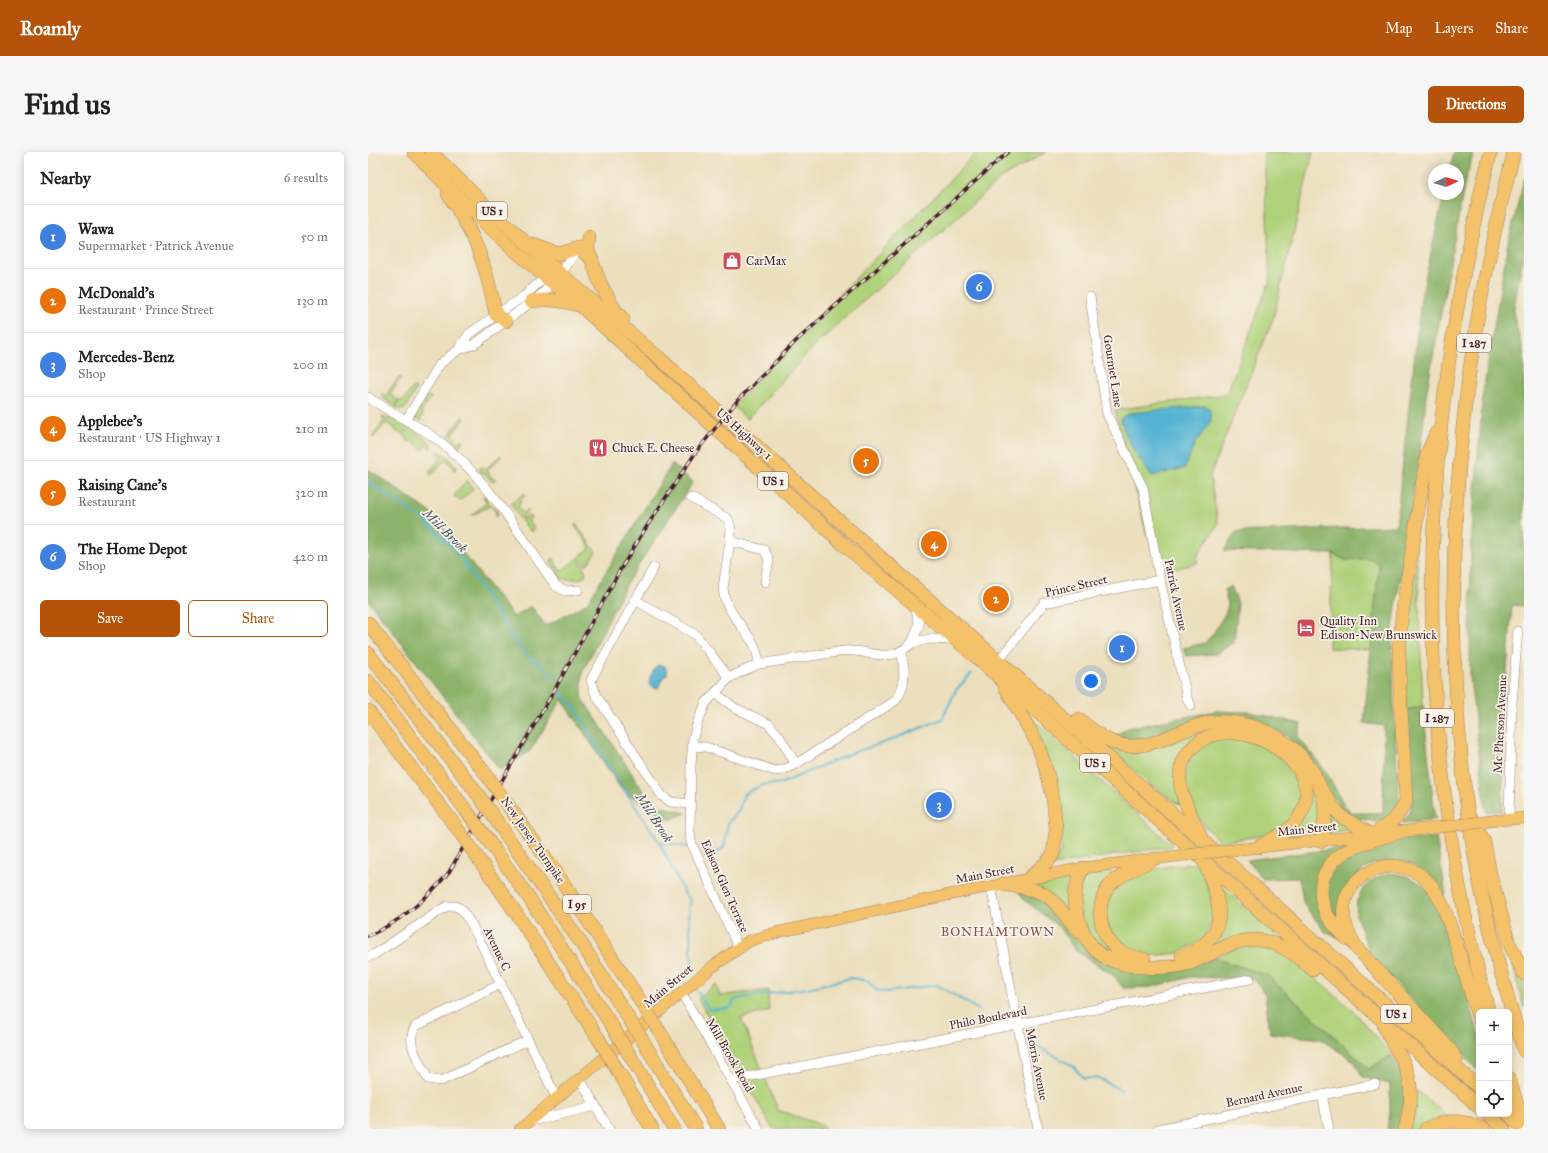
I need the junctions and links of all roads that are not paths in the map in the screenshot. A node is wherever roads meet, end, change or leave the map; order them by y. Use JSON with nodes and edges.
{"nodes":[{"id":1,"x":414,"y":152,"type":"edge"},
{"id":2,"x":431,"y":152,"type":"edge"},
{"id":3,"x":1491,"y":152,"type":"edge"},
{"id":4,"x":1514,"y":152,"type":"edge"},
{"id":5,"x":435,"y":174,"type":"junction"},
{"id":6,"x":589,"y":237,"type":"dead end"},
{"id":7,"x":526,"y":243,"type":"junction"},
{"id":8,"x":578,"y":248,"type":"junction"},
{"id":9,"x":592,"y":260,"type":"junction"},
{"id":10,"x":553,"y":276,"type":"junction"},
{"id":11,"x":1090,"y":297,"type":"dead end"},
{"id":12,"x":531,"y":302,"type":"junction"},
{"id":13,"x":582,"y":307,"type":"junction"},
{"id":14,"x":501,"y":318,"type":"junction"},
{"id":15,"x":657,"y":356,"type":"junction"},
{"id":16,"x":368,"y":396,"type":"edge"},
{"id":17,"x":406,"y":420,"type":"junction"},
{"id":18,"x":1441,"y":420,"type":"junction"},
{"id":19,"x":1143,"y":488,"type":"joint"},
{"id":20,"x":691,"y":498,"type":"dead end"},
{"id":21,"x":730,"y":542,"type":"junction"},
{"id":22,"x":654,"y":567,"type":"dead end"},
{"id":23,"x":1160,"y":580,"type":"junction"},
{"id":24,"x":765,"y":582,"type":"dead end"},
{"id":25,"x":578,"y":590,"type":"dead end"},
{"id":26,"x":635,"y":600,"type":"junction"},
{"id":27,"x":914,"y":604,"type":"junction"},
{"id":28,"x":368,"y":623,"type":"edge"},
{"id":29,"x":1518,"y":631,"type":"dead end"},
{"id":30,"x":955,"y":640,"type":"junction"},
{"id":31,"x":912,"y":642,"type":"junction"},
{"id":32,"x":902,"y":652,"type":"junction"},
{"id":33,"x":368,"y":653,"type":"edge"},
{"id":34,"x":998,"y":660,"type":"junction"},
{"id":35,"x":759,"y":664,"type":"junction"},
{"id":36,"x":1519,"y":673,"type":"edge"},
{"id":37,"x":999,"y":677,"type":"junction"},
{"id":38,"x":729,"y":678,"type":"junction"},
{"id":39,"x":368,"y":681,"type":"edge"},
{"id":40,"x":715,"y":693,"type":"junction"},
{"id":41,"x":1191,"y":706,"type":"dead end"},
{"id":42,"x":1055,"y":709,"type":"junction"},
{"id":43,"x":368,"y":711,"type":"edge"},
{"id":44,"x":692,"y":746,"type":"junction"},
{"id":45,"x":796,"y":764,"type":"junction"},
{"id":46,"x":1320,"y":787,"type":"junction"},
{"id":47,"x":690,"y":804,"type":"junction"},
{"id":48,"x":1468,"y":810,"type":"junction"},
{"id":49,"x":1524,"y":818,"type":"edge"},
{"id":50,"x":1504,"y":820,"type":"junction"},
{"id":51,"x":1399,"y":832,"type":"junction"},
{"id":52,"x":1373,"y":835,"type":"junction"},
{"id":53,"x":1201,"y":839,"type":"junction"},
{"id":54,"x":1322,"y":841,"type":"junction"},
{"id":55,"x":1258,"y":847,"type":"junction"},
{"id":56,"x":1154,"y":859,"type":"junction"},
{"id":57,"x":1204,"y":859,"type":"junction"},
{"id":58,"x":1083,"y":868,"type":"junction"},
{"id":59,"x":1029,"y":878,"type":"junction"},
{"id":60,"x":996,"y":885,"type":"junction"},
{"id":61,"x":1086,"y":939,"type":"junction"},
{"id":62,"x":738,"y":947,"type":"junction"},
{"id":63,"x":1356,"y":947,"type":"junction"},
{"id":64,"x":368,"y":956,"type":"edge"},
{"id":65,"x":1524,"y":974,"type":"edge"},
{"id":66,"x":1250,"y":979,"type":"dead end"},
{"id":67,"x":502,"y":984,"type":"junction"},
{"id":68,"x":1349,"y":990,"type":"junction"},
{"id":69,"x":681,"y":992,"type":"junction"},
{"id":70,"x":1488,"y":1009,"type":"edge"},
{"id":71,"x":1476,"y":1010,"type":"edge"},
{"id":72,"x":1381,"y":1020,"type":"junction"},
{"id":73,"x":1017,"y":1024,"type":"junction"},
{"id":74,"x":528,"y":1040,"type":"junction"},
{"id":75,"x":1524,"y":1051,"type":"edge"},
{"id":76,"x":1463,"y":1073,"type":"junction"},
{"id":77,"x":580,"y":1079,"type":"junction"},
{"id":78,"x":731,"y":1080,"type":"junction"},
{"id":79,"x":1375,"y":1084,"type":"dead end"},
{"id":80,"x":1476,"y":1085,"type":"edge"},
{"id":81,"x":1512,"y":1087,"type":"edge"},
{"id":82,"x":1322,"y":1095,"type":"junction"},
{"id":83,"x":557,"y":1099,"type":"junction"},
{"id":84,"x":1476,"y":1104,"type":"edge"},
{"id":85,"x":595,"y":1106,"type":"junction"},
{"id":86,"x":1490,"y":1117,"type":"edge"},
{"id":87,"x":1511,"y":1117,"type":"edge"},
{"id":88,"x":531,"y":1121,"type":"junction"},
{"id":89,"x":1524,"y":1126,"type":"edge"},
{"id":90,"x":520,"y":1129,"type":"edge"},
{"id":91,"x":609,"y":1129,"type":"edge"},
{"id":92,"x":652,"y":1129,"type":"edge"},
{"id":93,"x":674,"y":1129,"type":"edge"},
{"id":94,"x":696,"y":1129,"type":"edge"},
{"id":95,"x":719,"y":1129,"type":"edge"},
{"id":96,"x":759,"y":1129,"type":"edge"},
{"id":97,"x":1038,"y":1129,"type":"edge"},
{"id":98,"x":1158,"y":1129,"type":"edge"},
{"id":99,"x":1329,"y":1129,"type":"edge"},
{"id":100,"x":1405,"y":1129,"type":"edge"},
{"id":101,"x":1426,"y":1129,"type":"edge"},
{"id":102,"x":1484,"y":1129,"type":"edge"},
{"id":103,"x":1504,"y":1129,"type":"edge"},
{"id":104,"x":1524,"y":1129,"type":"edge"}],
"edges":[{"from":1,"to":5,"type":"highway","number":"US 1"},
{"from":2,"to":7,"type":"highway","number":"US 1"},
{"from":3,"to":18,"type":"highway","number":"I 287"},
{"from":4,"to":48,"type":"highway","number":"I 287"},
{"from":5,"to":10,"type":"highway","number":"US 1"},
{"from":5,"to":14,"type":"highway"},
{"from":6,"to":9,"type":"highway"},
{"from":7,"to":8,"type":"highway"},
{"from":7,"to":10,"type":"highway","number":"US 1"},
{"from":8,"to":9,"type":"highway"},
{"from":8,"to":10,"type":"street"},
{"from":9,"to":15,"type":"highway"},
{"from":10,"to":12,"type":"street"},
{"from":10,"to":13,"type":"highway","number":"US 1"},
{"from":10,"to":14,"type":"street"},
{"from":10,"to":15,"type":"highway","name":"US Highway 1","number":"US 1"},
{"from":11,"to":19,"type":"street","name":"Gourmet Lane"},
{"from":12,"to":13,"type":"highway"},
{"from":12,"to":14,"type":"street"},
{"from":13,"to":27,"type":"highway","number":"US 1"},
{"from":14,"to":17,"type":"street"},
{"from":15,"to":34,"type":"highway","name":"US Highway 1","number":"US 1"},
{"from":16,"to":17,"type":"street"},
{"from":17,"to":25,"type":"street"},
{"from":18,"to":52,"type":"highway"},
{"from":18,"to":70,"type":"highway","number":"I 287"},
{"from":19,"to":23,"type":"street","name":"Patrick Avenue"},
{"from":20,"to":21,"type":"street"},
{"from":21,"to":24,"type":"street"},
{"from":21,"to":35,"type":"street"},
{"from":22,"to":26,"type":"street"},
{"from":23,"to":34,"type":"street","name":"Prince Street"},
{"from":23,"to":41,"type":"street","name":"Patrick Avenue"},
{"from":26,"to":38,"type":"street"},
{"from":26,"to":47,"type":"street"},
{"from":27,"to":30,"type":"highway","number":"US 1"},
{"from":27,"to":31,"type":"street"},
{"from":28,"to":95,"type":"highway","name":"New Jersey Turnpike","number":"I 95","bridge":true},
{"from":29,"to":36,"type":"street","name":"Mc Pherson Avenue"},
{"from":30,"to":31,"type":"street"},
{"from":30,"to":37,"type":"highway","number":"US 1"},
{"from":31,"to":32,"type":"street"},
{"from":32,"to":35,"type":"street","name":"Edison Glen Terrace"},
{"from":32,"to":45,"type":"street"},
{"from":33,"to":94,"type":"highway","name":"New Jersey Turnpike","number":"I 95","bridge":true},
{"from":34,"to":37,"type":"street"},
{"from":34,"to":42,"type":"highway","number":"US 1"},
{"from":35,"to":38,"type":"street","name":"Edison Glen Terrace"},
{"from":36,"to":50,"type":"street","name":"Mc Pherson Avenue"},
{"from":37,"to":57,"type":"highway","number":"US 1"},
{"from":37,"to":59,"type":"highway"},
{"from":38,"to":40,"type":"street","name":"Edison Glen Terrace"},
{"from":39,"to":93,"type":"highway","bridge":true},
{"from":40,"to":44,"type":"street","name":"Edison Glen Terrace"},
{"from":40,"to":45,"type":"street"},
{"from":42,"to":46,"type":"highway"},
{"from":42,"to":53,"type":"highway","number":"US 1"},
{"from":43,"to":92,"type":"highway","bridge":true},
{"from":44,"to":45,"type":"street"},
{"from":44,"to":47,"type":"street","name":"Edison Glen Terrace"},
{"from":46,"to":52,"type":"highway"},
{"from":46,"to":54,"type":"highway"},
{"from":47,"to":62,"type":"street","name":"Edison Glen Terrace"},
{"from":48,"to":65,"type":"highway"},
{"from":48,"to":75,"type":"highway","number":"I 287"},
{"from":49,"to":50,"type":"main road","name":"Main Street"},
{"from":50,"to":51,"type":"main road","name":"Main Street","bridge":true},
{"from":51,"to":52,"type":"main road","name":"Main Street"},
{"from":51,"to":63,"type":"highway"},
{"from":52,"to":54,"type":"main road","name":"Main Street"},
{"from":53,"to":55,"type":"highway"},
{"from":53,"to":76,"type":"highway","number":"US 1"},
{"from":54,"to":55,"type":"main road","name":"Main Street"},
{"from":55,"to":56,"type":"main road","name":"Main Street","bridge":true},
{"from":56,"to":57,"type":"highway"},
{"from":56,"to":58,"type":"main road","name":"Main Street"},
{"from":57,"to":68,"type":"highway","number":"US 1"},
{"from":58,"to":59,"type":"main road","name":"Main Street"},
{"from":58,"to":61,"type":"highway"},
{"from":59,"to":60,"type":"main road","name":"Main Street"},
{"from":60,"to":61,"type":"highway"},
{"from":60,"to":62,"type":"main road","name":"Main Street"},
{"from":60,"to":73,"type":"street","name":"Morris Avenue"},
{"from":61,"to":68,"type":"highway"},
{"from":62,"to":69,"type":"main road","name":"Main Street"},
{"from":63,"to":71,"type":"highway"},
{"from":63,"to":76,"type":"highway"},
{"from":64,"to":67,"type":"street","name":"Avenue C"},
{"from":66,"to":73,"type":"street","name":"Philo Boulevard"},
{"from":67,"to":74,"type":"street","name":"Avenue C"},
{"from":67,"to":74,"type":"street"},
{"from":68,"to":72,"type":"highway","number":"US 1"},
{"from":69,"to":77,"type":"main road","name":"Main Street"},
{"from":69,"to":78,"type":"street","name":"Mill Brook Road"},
{"from":72,"to":84,"type":"highway","number":"US 1"},
{"from":72,"to":100,"type":"highway"},
{"from":73,"to":78,"type":"street","name":"Philo Boulevard"},
{"from":73,"to":97,"type":"street","name":"Morris Avenue"},
{"from":74,"to":83,"type":"street","name":"Avenue C"},
{"from":76,"to":80,"type":"highway","number":"US 1"},
{"from":77,"to":83,"type":"main road","name":"Main Street"},
{"from":77,"to":85,"type":"street"},
{"from":78,"to":96,"type":"street","name":"Mill Brook Road"},
{"from":79,"to":82,"type":"street","name":"Bernard Avenue"},
{"from":81,"to":89,"type":"highway"},
{"from":82,"to":98,"type":"street","name":"Bernard Avenue"},
{"from":82,"to":99,"type":"street"},
{"from":83,"to":88,"type":"main road","name":"Main Street"},
{"from":85,"to":88,"type":"street"},
{"from":85,"to":91,"type":"street"},
{"from":86,"to":103,"type":"highway"},
{"from":87,"to":104,"type":"highway"},
{"from":88,"to":90,"type":"main road","name":"Main Street"},
{"from":101,"to":102,"type":"highway"}]}
